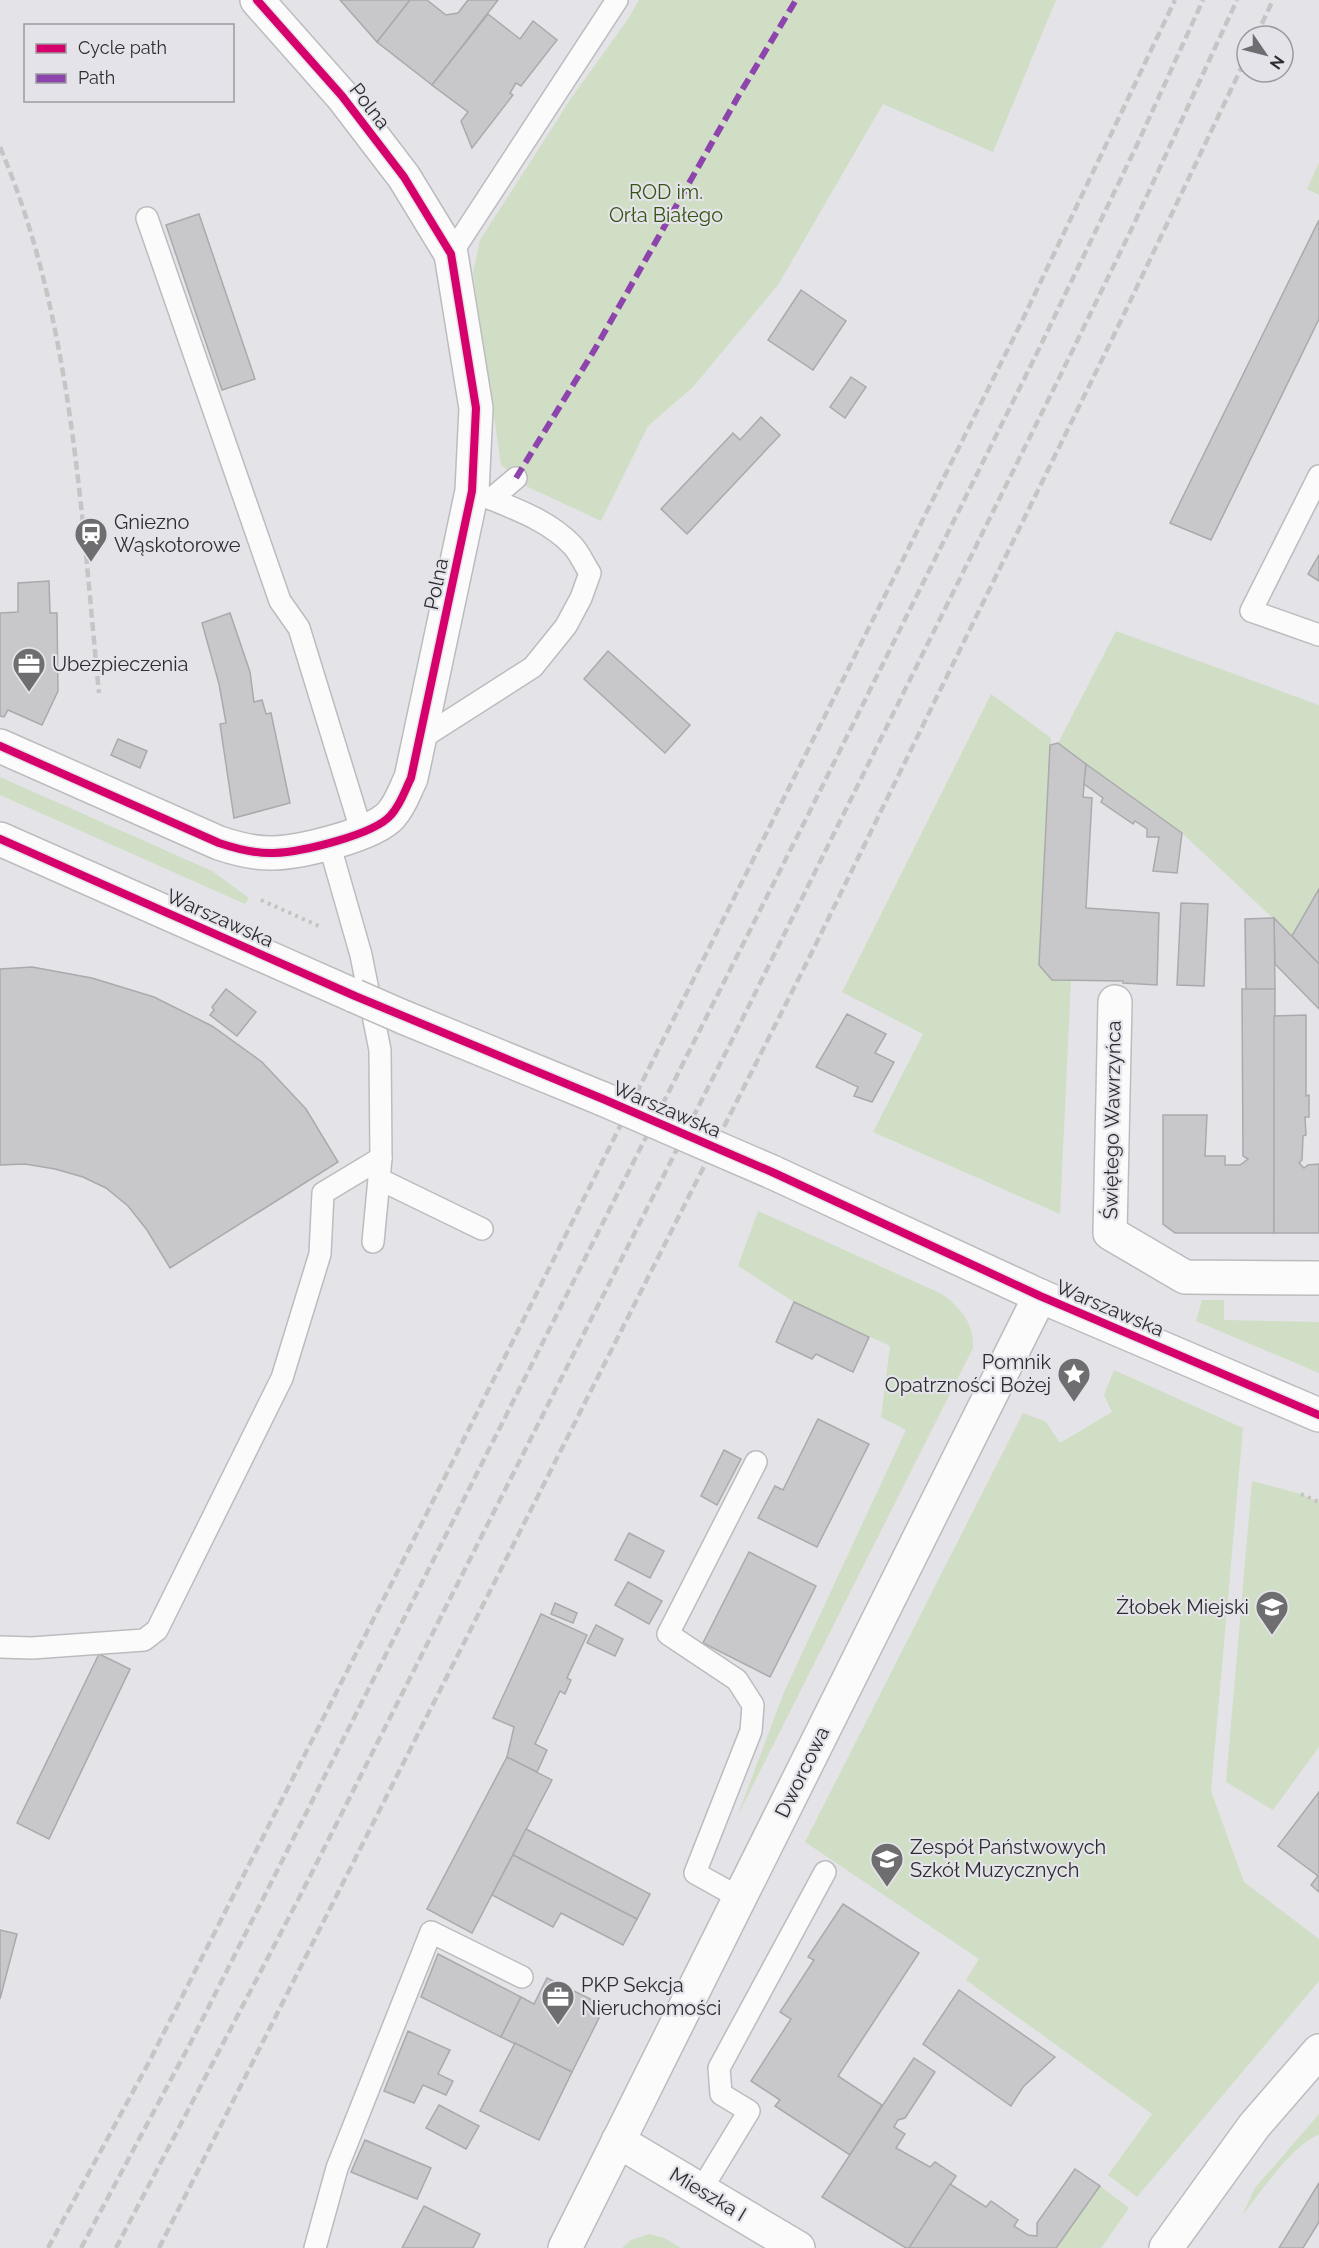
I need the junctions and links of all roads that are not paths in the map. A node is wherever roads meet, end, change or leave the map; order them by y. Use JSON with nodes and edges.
{"nodes":[{"id":1,"x":257,"y":0,"type":"edge"},
{"id":2,"x":617,"y":0,"type":"edge"},
{"id":3,"x":147,"y":218,"type":"dead end"},
{"id":4,"x":451,"y":254,"type":"junction"},
{"id":5,"x":516,"y":477,"type":"dead end"},
{"id":6,"x":1319,"y":477,"type":"edge"},
{"id":7,"x":481,"y":495,"type":"junction"},
{"id":8,"x":1319,"y":635,"type":"edge"},
{"id":9,"x":419,"y":740,"type":"junction"},
{"id":10,"x":0,"y":746,"type":"edge"},
{"id":11,"x":362,"y":833,"type":"junction"},
{"id":12,"x":0,"y":838,"type":"edge"},
{"id":13,"x":329,"y":843,"type":"junction"},
{"id":14,"x":1115,"y":1002,"type":"dead end"},
{"id":15,"x":381,"y":1158,"type":"junction"},
{"id":16,"x":379,"y":1179,"type":"junction"},
{"id":17,"x":482,"y":1228,"type":"dead end"},
{"id":18,"x":373,"y":1242,"type":"dead end"},
{"id":19,"x":1319,"y":1278,"type":"edge"},
{"id":20,"x":1040,"y":1296,"type":"junction"},
{"id":21,"x":1319,"y":1415,"type":"edge"},
{"id":22,"x":756,"y":1462,"type":"dead end"},
{"id":23,"x":0,"y":1647,"type":"edge"},
{"id":24,"x":825,"y":1872,"type":"dead end"},
{"id":25,"x":740,"y":1898,"type":"junction"},
{"id":26,"x":522,"y":1977,"type":"dead end"},
{"id":27,"x":1319,"y":2051,"type":"edge"},
{"id":28,"x":618,"y":2141,"type":"junction"},
{"id":29,"x":701,"y":2190,"type":"junction"},
{"id":30,"x":315,"y":2248,"type":"edge"},
{"id":31,"x":565,"y":2248,"type":"edge"},
{"id":32,"x":798,"y":2248,"type":"edge"},
{"id":33,"x":1166,"y":2248,"type":"edge"}],
"edges":[{"from":1,"to":4,"type":"street","name":"Polna"},
{"from":2,"to":4,"type":"lane"},
{"from":3,"to":11,"type":"lane"},
{"from":4,"to":7,"type":"street","name":"Polna"},
{"from":5,"to":7,"type":"lane"},
{"from":6,"to":8,"type":"lane"},
{"from":7,"to":9,"type":"street","name":"Polna"},
{"from":7,"to":9,"type":"lane"},
{"from":9,"to":11,"type":"street","name":"Polna"},
{"from":10,"to":13,"type":"street","name":"Polna"},
{"from":11,"to":13,"type":"street","name":"Polna"},
{"from":12,"to":20,"type":"street","name":"Warszawska","bridge":true},
{"from":13,"to":15,"type":"lane"},
{"from":14,"to":19,"type":"street","name":"Świętego Wawrzyńca"},
{"from":15,"to":16,"type":"lane"},
{"from":15,"to":23,"type":"lane"},
{"from":16,"to":17,"type":"lane"},
{"from":16,"to":18,"type":"lane"},
{"from":20,"to":21,"type":"street","name":"Warszawska"},
{"from":20,"to":25,"type":"street","name":"Dworcowa"},
{"from":22,"to":25,"type":"lane"},
{"from":24,"to":29,"type":"lane"},
{"from":25,"to":28,"type":"street","name":"Dworcowa"},
{"from":26,"to":30,"type":"lane"},
{"from":27,"to":33,"type":"street"},
{"from":28,"to":29,"type":"street","name":"Mieszka I"},
{"from":28,"to":31,"type":"street","name":"Dworcowa"},
{"from":29,"to":32,"type":"street","name":"Mieszka I"}]}
